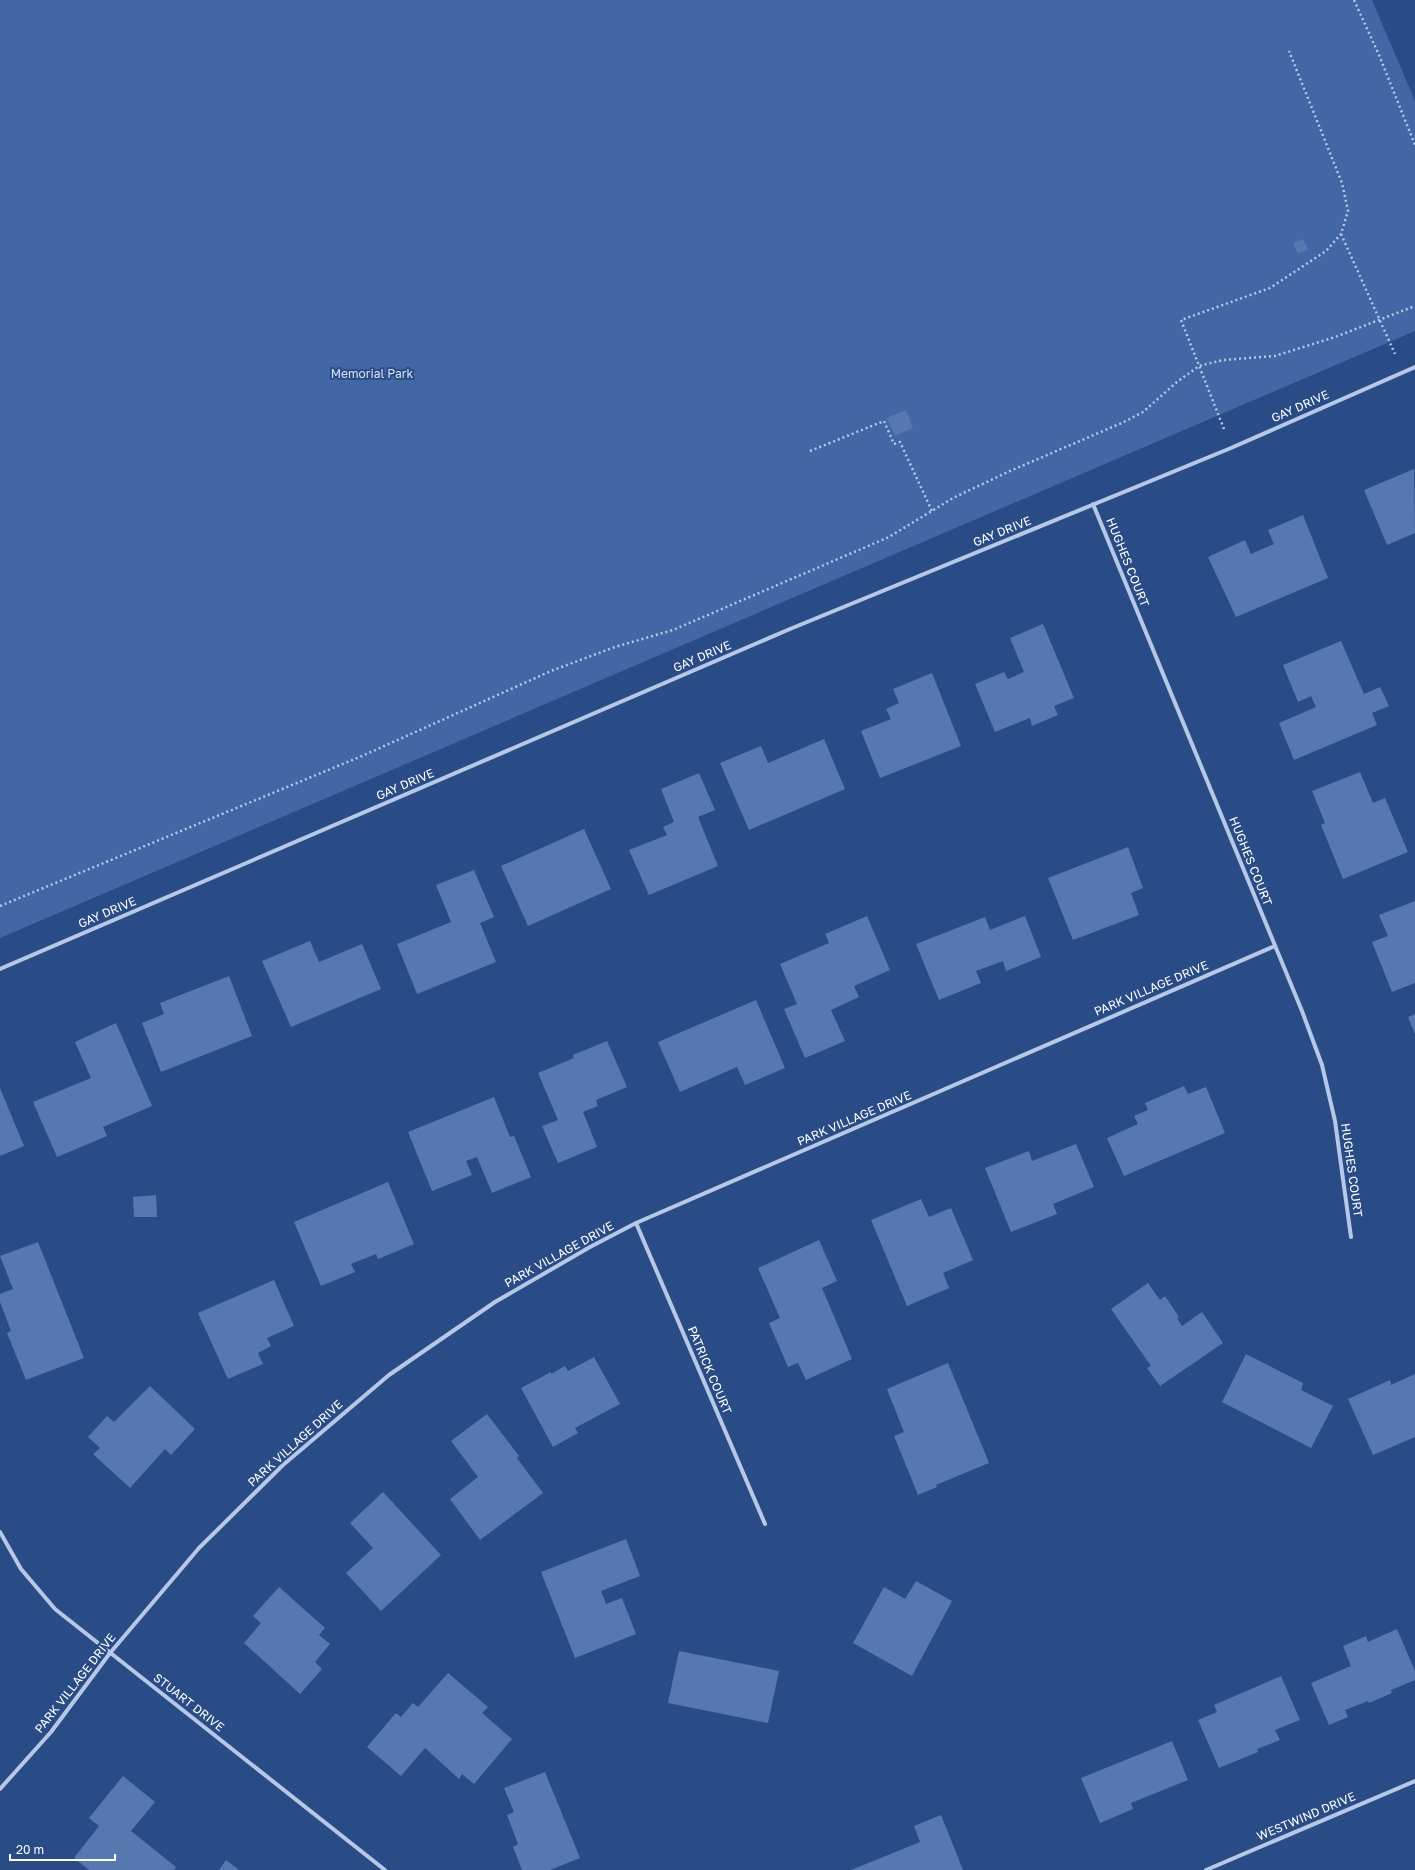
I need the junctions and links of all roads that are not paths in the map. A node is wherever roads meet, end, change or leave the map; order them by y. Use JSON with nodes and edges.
{"nodes":[{"id":1,"x":1415,"y":367,"type":"edge"},
{"id":2,"x":1093,"y":504,"type":"junction"},
{"id":3,"x":1275,"y":946,"type":"junction"},
{"id":4,"x":0,"y":969,"type":"edge"},
{"id":5,"x":636,"y":1223,"type":"junction"},
{"id":6,"x":1351,"y":1238,"type":"dead end"},
{"id":7,"x":765,"y":1524,"type":"dead end"},
{"id":8,"x":0,"y":1532,"type":"edge"},
{"id":9,"x":110,"y":1653,"type":"junction"},
{"id":10,"x":1415,"y":1781,"type":"edge"},
{"id":11,"x":0,"y":1789,"type":"edge"},
{"id":12,"x":385,"y":1870,"type":"edge"},
{"id":13,"x":1206,"y":1870,"type":"edge"}],
"edges":[{"from":1,"to":2,"type":"street","name":"GAY DRIVE"},
{"from":2,"to":3,"type":"street","name":"HUGHES COURT"},
{"from":2,"to":4,"type":"street","name":"GAY DRIVE"},
{"from":3,"to":5,"type":"street","name":"PARK VILLAGE DRIVE"},
{"from":3,"to":6,"type":"street","name":"HUGHES COURT"},
{"from":5,"to":7,"type":"street","name":"PATRICK COURT"},
{"from":5,"to":9,"type":"street","name":"PARK VILLAGE DRIVE"},
{"from":8,"to":9,"type":"street","name":"STUART DRIVE"},
{"from":9,"to":11,"type":"street","name":"PARK VILLAGE DRIVE"},
{"from":9,"to":12,"type":"street","name":"STUART DRIVE"},
{"from":10,"to":13,"type":"street","name":"WESTWIND DRIVE"}]}
